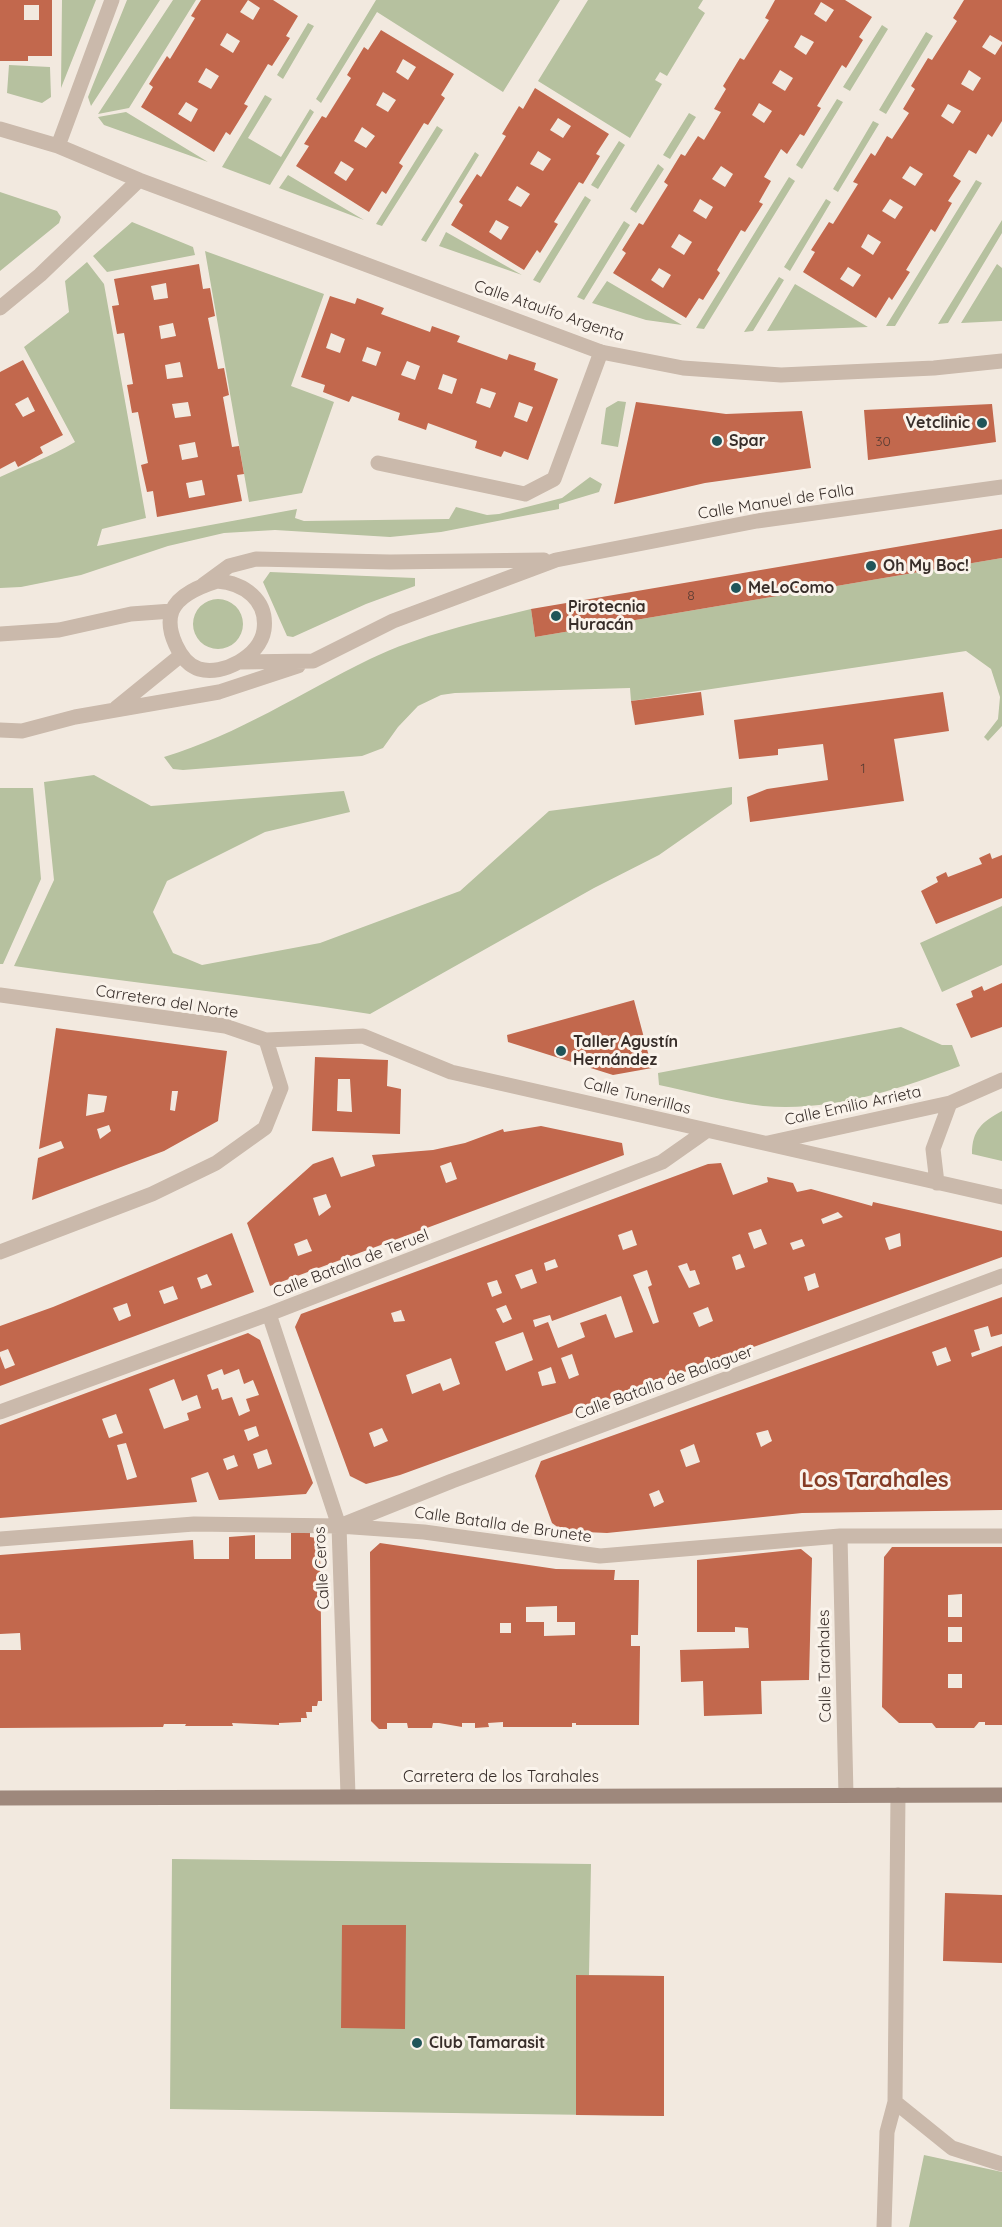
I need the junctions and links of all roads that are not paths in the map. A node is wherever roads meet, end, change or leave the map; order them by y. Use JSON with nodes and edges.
{"nodes":[{"id":1,"x":112,"y":0,"type":"edge"},
{"id":2,"x":0,"y":129,"type":"edge"},
{"id":3,"x":58,"y":146,"type":"junction"},
{"id":4,"x":139,"y":180,"type":"junction"},
{"id":5,"x":0,"y":308,"type":"edge"},
{"id":6,"x":601,"y":352,"type":"junction"},
{"id":7,"x":1002,"y":361,"type":"edge"},
{"id":8,"x":378,"y":463,"type":"dead end"},
{"id":9,"x":1002,"y":487,"type":"edge"},
{"id":10,"x":556,"y":560,"type":"junction"},
{"id":11,"x":203,"y":585,"type":"junction"},
{"id":12,"x":172,"y":611,"type":"junction"},
{"id":13,"x":0,"y":634,"type":"edge"},
{"id":14,"x":180,"y":656,"type":"junction"},
{"id":15,"x":312,"y":661,"type":"junction"},
{"id":16,"x":240,"y":662,"type":"junction"},
{"id":17,"x":113,"y":709,"type":"junction"},
{"id":18,"x":0,"y":730,"type":"edge"},
{"id":19,"x":0,"y":995,"type":"edge"},
{"id":20,"x":266,"y":1040,"type":"junction"},
{"id":21,"x":1002,"y":1080,"type":"edge"},
{"id":22,"x":950,"y":1103,"type":"junction"},
{"id":23,"x":706,"y":1131,"type":"junction"},
{"id":24,"x":764,"y":1144,"type":"junction"},
{"id":25,"x":937,"y":1182,"type":"junction"},
{"id":26,"x":1002,"y":1197,"type":"edge"},
{"id":27,"x":0,"y":1252,"type":"edge"},
{"id":28,"x":1002,"y":1276,"type":"edge"},
{"id":29,"x":269,"y":1314,"type":"junction"},
{"id":30,"x":0,"y":1412,"type":"edge"},
{"id":31,"x":339,"y":1526,"type":"junction"},
{"id":32,"x":840,"y":1536,"type":"junction"},
{"id":33,"x":1002,"y":1536,"type":"edge"},
{"id":34,"x":0,"y":1539,"type":"edge"},
{"id":35,"x":348,"y":1795,"type":"junction"},
{"id":36,"x":898,"y":1795,"type":"junction"},
{"id":37,"x":1002,"y":1795,"type":"edge"},
{"id":38,"x":846,"y":1796,"type":"junction"},
{"id":39,"x":0,"y":1798,"type":"edge"},
{"id":40,"x":895,"y":2102,"type":"junction"},
{"id":41,"x":1002,"y":2164,"type":"edge"},
{"id":42,"x":884,"y":2227,"type":"edge"}],
"edges":[{"from":1,"to":3,"type":"street"},
{"from":2,"to":3,"type":"street","name":"Calle Ataulfo Argenta"},
{"from":3,"to":4,"type":"street","name":"Calle Ataulfo Argenta"},
{"from":4,"to":5,"type":"street"},
{"from":4,"to":6,"type":"street","name":"Calle Ataulfo Argenta"},
{"from":6,"to":7,"type":"street","name":"Calle Ataulfo Argenta"},
{"from":6,"to":8,"type":"street"},
{"from":9,"to":10,"type":"street","name":"Calle Manuel de Falla"},
{"from":10,"to":11,"type":"street","name":"Calle Manuel de Falla"},
{"from":10,"to":15,"type":"street","name":"Calle Manuel de Falla"},
{"from":11,"to":12,"type":"street"},
{"from":11,"to":16,"type":"street"},
{"from":12,"to":13,"type":"street"},
{"from":12,"to":14,"type":"street"},
{"from":14,"to":16,"type":"street"},
{"from":14,"to":17,"type":"street","name":"Calle Manuel de Falla"},
{"from":15,"to":16,"type":"street","name":"Calle Manuel de Falla"},
{"from":15,"to":17,"type":"street","name":"Calle Manuel de Falla"},
{"from":17,"to":18,"type":"street","name":"Calle Manuel de Falla"},
{"from":19,"to":20,"type":"street","name":"Carretera del Norte"},
{"from":20,"to":23,"type":"street","name":"Calle Tunerillas"},
{"from":20,"to":27,"type":"street"},
{"from":21,"to":22,"type":"street","name":"Calle Emilio Arrieta"},
{"from":22,"to":24,"type":"street","name":"Calle Emilio Arrieta"},
{"from":22,"to":25,"type":"street"},
{"from":23,"to":24,"type":"street","name":"Calle Tunerillas"},
{"from":23,"to":29,"type":"street","name":"Calle Batalla de Teruel"},
{"from":24,"to":25,"type":"street","name":"Calle Tunerillas"},
{"from":25,"to":26,"type":"street","name":"Calle Tunerillas"},
{"from":28,"to":31,"type":"street","name":"Calle Batalla de Balaguer"},
{"from":29,"to":30,"type":"street","name":"Calle Batalla de Teruel"},
{"from":29,"to":31,"type":"street","name":"Calle Ceros"},
{"from":31,"to":32,"type":"street","name":"Calle Batalla de Brunete"},
{"from":31,"to":34,"type":"street","name":"Calle Batalla de Brunete"},
{"from":31,"to":35,"type":"street","name":"Calle Ceros"},
{"from":32,"to":33,"type":"street","name":"Calle Batalla de Brunete"},
{"from":32,"to":38,"type":"street","name":"Calle Tarahales"},
{"from":35,"to":38,"type":"street","name":"Carretera de los Tarahales"},
{"from":35,"to":39,"type":"street","name":"Carretera de los Tarahales"},
{"from":36,"to":37,"type":"street","name":"Carretera de los Tarahales"},
{"from":36,"to":38,"type":"street","name":"Carretera de los Tarahales"},
{"from":36,"to":40,"type":"street"},
{"from":40,"to":41,"type":"street"},
{"from":40,"to":42,"type":"street"}]}
